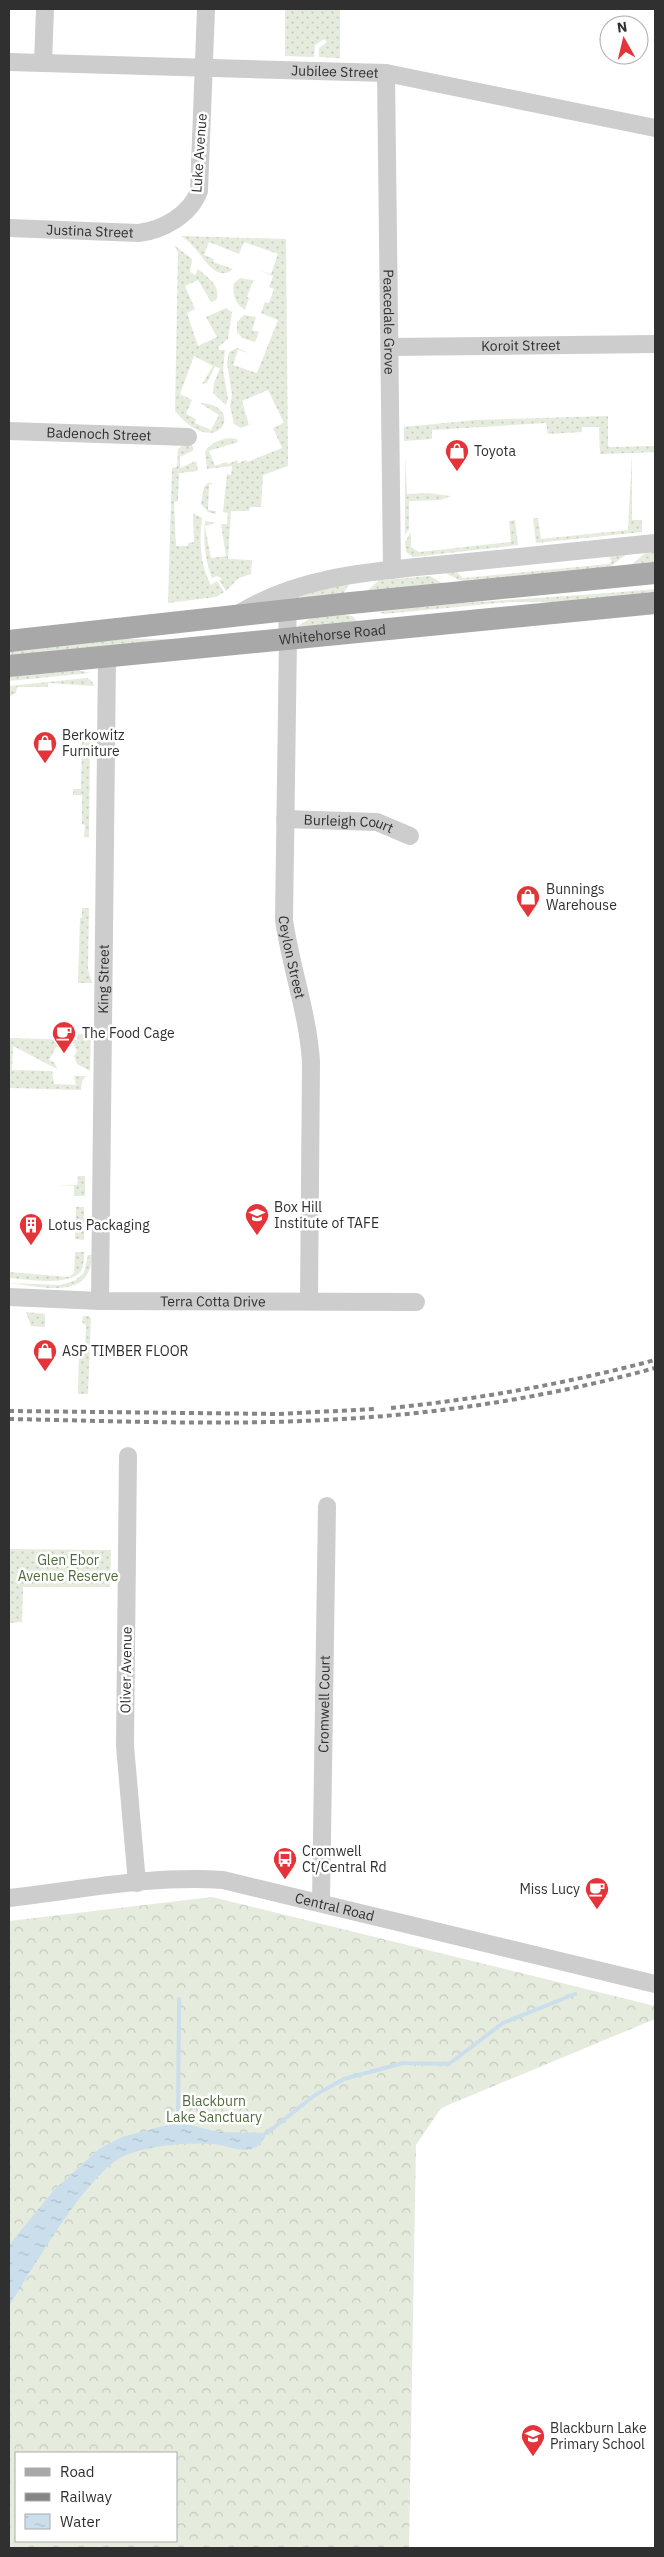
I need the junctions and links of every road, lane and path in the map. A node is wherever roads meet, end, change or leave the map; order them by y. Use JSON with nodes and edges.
{"nodes":[{"id":1,"x":45,"y":9,"type":"edge"},
{"id":2,"x":206,"y":9,"type":"edge"},
{"id":3,"x":9,"y":62,"type":"edge"},
{"id":4,"x":42,"y":63,"type":"junction"},
{"id":5,"x":205,"y":69,"type":"junction"},
{"id":6,"x":386,"y":73,"type":"junction"},
{"id":7,"x":655,"y":128,"type":"edge"},
{"id":8,"x":169,"y":224,"type":"joint"},
{"id":9,"x":9,"y":228,"type":"edge"},
{"id":10,"x":655,"y":344,"type":"edge"},
{"id":11,"x":389,"y":347,"type":"junction"},
{"id":12,"x":9,"y":431,"type":"edge"},
{"id":13,"x":188,"y":437,"type":"dead end"},
{"id":14,"x":655,"y":543,"type":"edge"},
{"id":15,"x":392,"y":570,"type":"junction"},
{"id":16,"x":655,"y":574,"type":"edge"},
{"id":17,"x":655,"y":602,"type":"edge"},
{"id":18,"x":351,"y":603,"type":"junction"},
{"id":19,"x":287,"y":610,"type":"junction"},
{"id":20,"x":236,"y":616,"type":"junction"},
{"id":21,"x":373,"y":629,"type":"junction"},
{"id":22,"x":288,"y":638,"type":"junction"},
{"id":23,"x":9,"y":641,"type":"edge"},
{"id":24,"x":107,"y":656,"type":"junction"},
{"id":25,"x":9,"y":666,"type":"edge"},
{"id":26,"x":285,"y":819,"type":"junction"},
{"id":27,"x":410,"y":836,"type":"dead end"},
{"id":28,"x":9,"y":1296,"type":"edge"},
{"id":29,"x":100,"y":1301,"type":"junction"},
{"id":30,"x":309,"y":1301,"type":"junction"},
{"id":31,"x":416,"y":1302,"type":"dead end"},
{"id":32,"x":128,"y":1456,"type":"dead end"},
{"id":33,"x":327,"y":1506,"type":"dead end"},
{"id":34,"x":137,"y":1883,"type":"junction"},
{"id":35,"x":9,"y":1898,"type":"edge"},
{"id":36,"x":321,"y":1902,"type":"junction"},
{"id":37,"x":655,"y":1984,"type":"edge"}],
"edges":[{"from":1,"to":4,"type":"street"},
{"from":2,"to":5,"type":"street","name":"Luke Avenue"},
{"from":3,"to":4,"type":"street","name":"Jubilee Street"},
{"from":4,"to":5,"type":"street","name":"Jubilee Street"},
{"from":5,"to":6,"type":"street","name":"Jubilee Street"},
{"from":5,"to":8,"type":"street","name":"Luke Avenue"},
{"from":6,"to":7,"type":"street","name":"Jubilee Street"},
{"from":6,"to":11,"type":"street","name":"Peacedale Grove"},
{"from":8,"to":9,"type":"street","name":"Justina Street"},
{"from":10,"to":11,"type":"street","name":"Koroit Street"},
{"from":11,"to":15,"type":"street","name":"Peacedale Grove"},
{"from":12,"to":13,"type":"street","name":"Badenoch Street"},
{"from":14,"to":15,"type":"street","name":"Whitehorse Road"},
{"from":15,"to":20,"type":"street","name":"Whitehorse Road"},
{"from":16,"to":18,"type":"main road","name":"Whitehorse Road"},
{"from":17,"to":21,"type":"main road","name":"Whitehorse Road"},
{"from":18,"to":19,"type":"main road","name":"Whitehorse Road"},
{"from":18,"to":21,"type":"main road"},
{"from":19,"to":20,"type":"main road","name":"Whitehorse Road"},
{"from":19,"to":22,"type":"street","name":"Ceylon Street"},
{"from":20,"to":23,"type":"main road","name":"Whitehorse Road"},
{"from":21,"to":22,"type":"main road","name":"Whitehorse Road"},
{"from":22,"to":24,"type":"main road","name":"Whitehorse Road"},
{"from":22,"to":26,"type":"street","name":"Ceylon Street"},
{"from":24,"to":25,"type":"main road","name":"Whitehorse Road"},
{"from":24,"to":29,"type":"street","name":"King Street"},
{"from":26,"to":27,"type":"street","name":"Burleigh Court"},
{"from":26,"to":30,"type":"street","name":"Ceylon Street"},
{"from":28,"to":29,"type":"street","name":"Terra Cotta Drive"},
{"from":29,"to":30,"type":"street","name":"Terra Cotta Drive"},
{"from":30,"to":31,"type":"street","name":"Terra Cotta Drive"},
{"from":32,"to":34,"type":"street","name":"Oliver Avenue"},
{"from":33,"to":36,"type":"street","name":"Cromwell Court"},
{"from":34,"to":35,"type":"street","name":"Central Road"},
{"from":34,"to":36,"type":"street","name":"Central Road"},
{"from":36,"to":37,"type":"street","name":"Central Road"}]}
